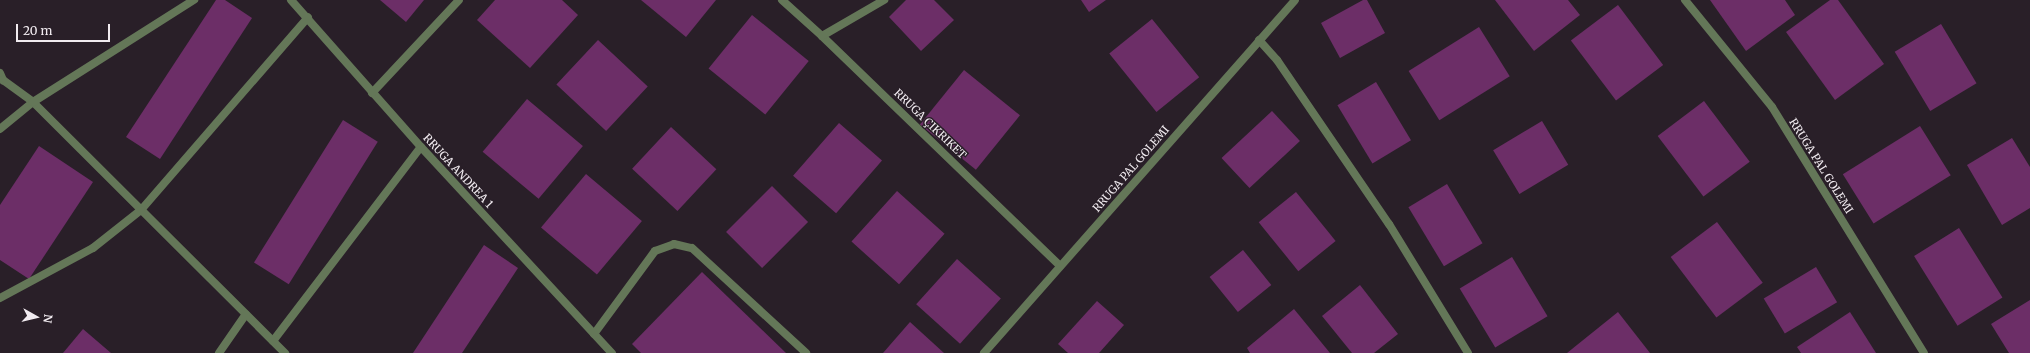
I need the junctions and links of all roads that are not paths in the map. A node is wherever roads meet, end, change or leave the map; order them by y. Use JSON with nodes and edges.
{"nodes":[{"id":1,"x":194,"y":0,"type":"edge"},
{"id":2,"x":291,"y":0,"type":"edge"},
{"id":3,"x":459,"y":0,"type":"edge"},
{"id":4,"x":782,"y":0,"type":"edge"},
{"id":5,"x":884,"y":0,"type":"edge"},
{"id":6,"x":1295,"y":0,"type":"edge"},
{"id":7,"x":1685,"y":0,"type":"edge"},
{"id":8,"x":308,"y":17,"type":"junction"},
{"id":9,"x":822,"y":36,"type":"junction"},
{"id":10,"x":1259,"y":40,"type":"junction"},
{"id":11,"x":0,"y":73,"type":"edge"},
{"id":12,"x":372,"y":93,"type":"junction"},
{"id":13,"x":32,"y":102,"type":"junction"},
{"id":14,"x":0,"y":128,"type":"edge"},
{"id":15,"x":421,"y":147,"type":"junction"},
{"id":16,"x":141,"y":210,"type":"junction"},
{"id":17,"x":1060,"y":266,"type":"junction"},
{"id":18,"x":0,"y":298,"type":"edge"},
{"id":19,"x":246,"y":314,"type":"junction"},
{"id":20,"x":594,"y":334,"type":"junction"},
{"id":21,"x":273,"y":341,"type":"junction"},
{"id":22,"x":219,"y":353,"type":"edge"},
{"id":23,"x":285,"y":353,"type":"edge"},
{"id":24,"x":612,"y":353,"type":"edge"},
{"id":25,"x":806,"y":353,"type":"edge"},
{"id":26,"x":984,"y":353,"type":"edge"},
{"id":27,"x":1468,"y":353,"type":"edge"},
{"id":28,"x":1924,"y":353,"type":"edge"}],
"edges":[{"from":1,"to":13,"type":"street"},
{"from":2,"to":8,"type":"street","name":"RRUGA ANDREA 1"},
{"from":3,"to":12,"type":"street"},
{"from":4,"to":9,"type":"street","name":"RRUGA ÇIKRIKET"},
{"from":5,"to":9,"type":"street"},
{"from":6,"to":10,"type":"street","name":"RRUGA PAL GOLEMI"},
{"from":7,"to":28,"type":"street","name":"RRUGA PAL GOLEMI"},
{"from":8,"to":12,"type":"street","name":"RRUGA ANDREA 1"},
{"from":8,"to":16,"type":"street"},
{"from":9,"to":17,"type":"street","name":"RRUGA ÇIKRIKET"},
{"from":10,"to":17,"type":"street","name":"RRUGA PAL GOLEMI"},
{"from":10,"to":27,"type":"street"},
{"from":11,"to":13,"type":"street"},
{"from":12,"to":15,"type":"street","name":"RRUGA ANDREA 1"},
{"from":13,"to":14,"type":"street"},
{"from":13,"to":16,"type":"street"},
{"from":15,"to":20,"type":"street","name":"RRUGA ANDREA 1"},
{"from":15,"to":21,"type":"street"},
{"from":16,"to":18,"type":"street"},
{"from":16,"to":19,"type":"street"},
{"from":17,"to":26,"type":"street","name":"RRUGA PAL GOLEMI"},
{"from":19,"to":21,"type":"street"},
{"from":19,"to":22,"type":"street"},
{"from":20,"to":24,"type":"street","name":"RRUGA ANDREA 1"},
{"from":20,"to":25,"type":"street"},
{"from":21,"to":23,"type":"street"}]}
